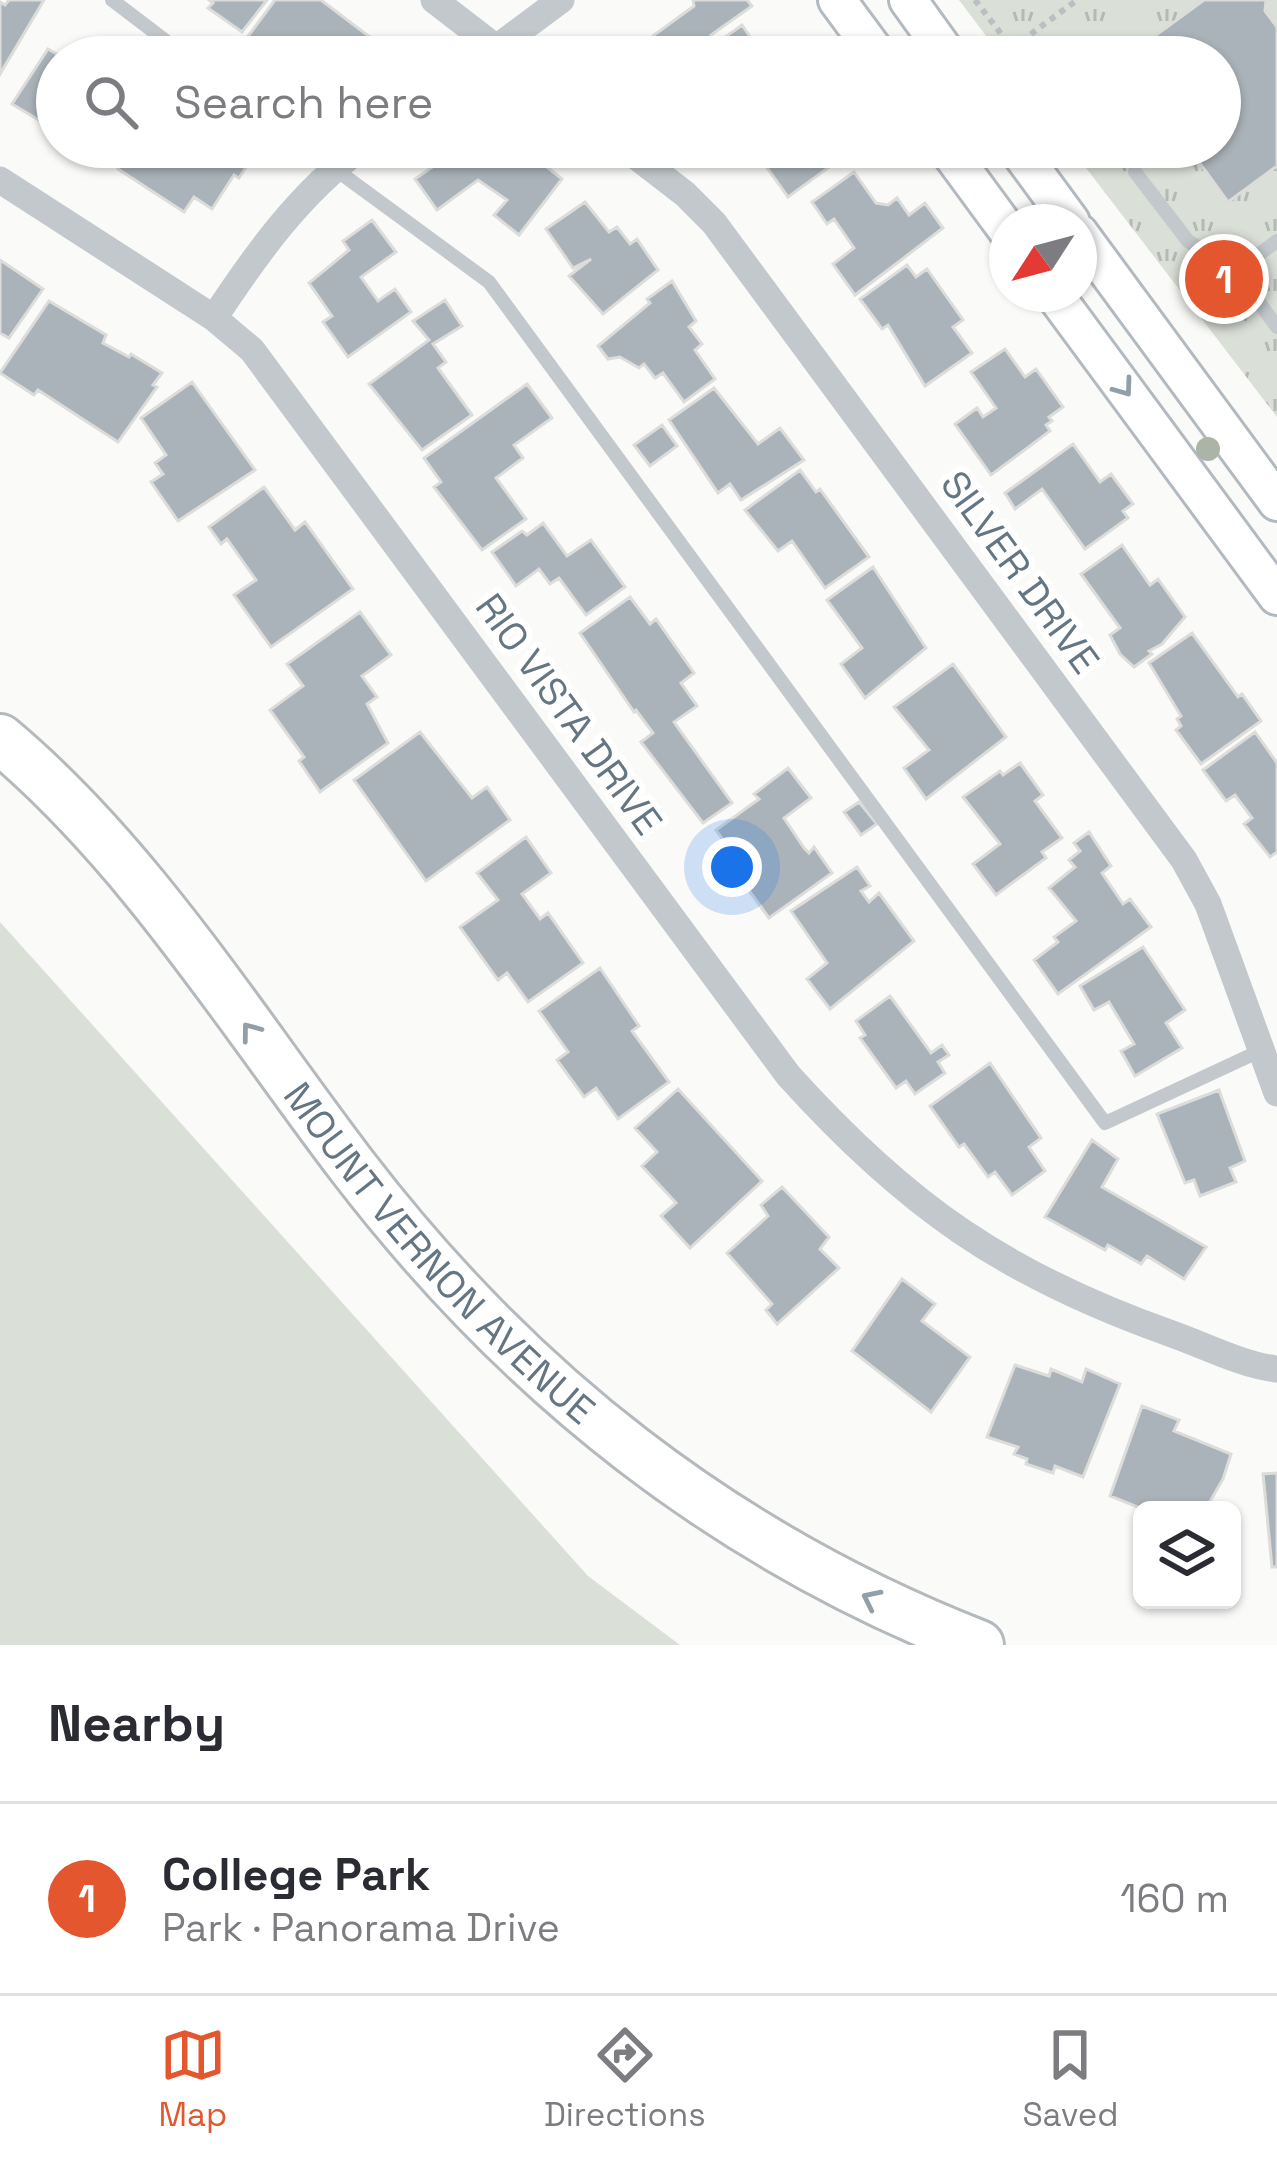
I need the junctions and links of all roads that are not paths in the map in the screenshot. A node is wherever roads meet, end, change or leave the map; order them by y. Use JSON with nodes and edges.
{"nodes":[{"id":1,"x":112,"y":0,"type":"edge"},
{"id":2,"x":434,"y":0,"type":"edge"},
{"id":3,"x":561,"y":0,"type":"edge"},
{"id":4,"x":837,"y":0,"type":"edge"},
{"id":5,"x":908,"y":0,"type":"edge"},
{"id":6,"x":159,"y":36,"type":"edge"},
{"id":7,"x":475,"y":36,"type":"edge"},
{"id":8,"x":518,"y":36,"type":"edge"},
{"id":9,"x":864,"y":36,"type":"edge"},
{"id":10,"x":935,"y":36,"type":"edge"},
{"id":11,"x":334,"y":168,"type":"joint"},
{"id":12,"x":651,"y":168,"type":"edge"},
{"id":13,"x":961,"y":168,"type":"edge"},
{"id":14,"x":1031,"y":168,"type":"edge"},
{"id":15,"x":1135,"y":172,"type":"dead end"},
{"id":16,"x":0,"y":179,"type":"edge"},
{"id":17,"x":1058,"y":204,"type":"edge"},
{"id":18,"x":989,"y":206,"type":"edge"},
{"id":19,"x":1277,"y":241,"type":"edge"},
{"id":20,"x":1097,"y":257,"type":"edge"},
{"id":21,"x":1236,"y":271,"type":"junction"},
{"id":22,"x":1067,"y":312,"type":"edge"},
{"id":23,"x":214,"y":318,"type":"junction"},
{"id":24,"x":1277,"y":327,"type":"edge"},
{"id":25,"x":1277,"y":502,"type":"edge"},
{"id":26,"x":1277,"y":596,"type":"edge"},
{"id":27,"x":0,"y":739,"type":"edge"},
{"id":28,"x":1262,"y":1051,"type":"junction"},
{"id":29,"x":1277,"y":1093,"type":"edge"},
{"id":30,"x":1277,"y":1369,"type":"edge"},
{"id":31,"x":979,"y":1645,"type":"edge"}],
"edges":[{"from":1,"to":6,"type":"lane"},
{"from":2,"to":7,"type":"street"},
{"from":3,"to":8,"type":"street"},
{"from":4,"to":9,"type":"main road"},
{"from":5,"to":10,"type":"main road"},
{"from":11,"to":23,"type":"street"},
{"from":11,"to":28,"type":"lane"},
{"from":12,"to":28,"type":"street","name":"SILVER DRIVE"},
{"from":13,"to":18,"type":"main road"},
{"from":14,"to":17,"type":"main road"},
{"from":15,"to":21,"type":"lane"},
{"from":16,"to":23,"type":"street","name":"RIO VISTA DRIVE"},
{"from":19,"to":21,"type":"lane"},
{"from":20,"to":25,"type":"main road"},
{"from":21,"to":24,"type":"lane"},
{"from":22,"to":26,"type":"main road","one_way":true},
{"from":23,"to":30,"type":"street","name":"RIO VISTA DRIVE"},
{"from":31,"to":27,"type":"highway","name":"MOUNT VERNON AVENUE","one_way":true},
{"from":28,"to":29,"type":"street","name":"SILVER DRIVE"}]}
